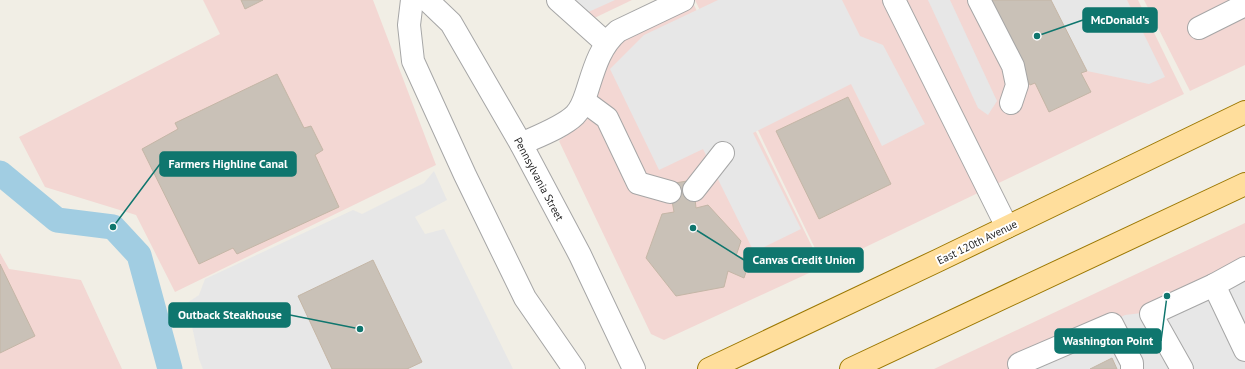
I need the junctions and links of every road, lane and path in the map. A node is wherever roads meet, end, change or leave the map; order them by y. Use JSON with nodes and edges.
{"nodes":[{"id":1,"x":412,"y":0,"type":"edge"},
{"id":2,"x":427,"y":0,"type":"edge"},
{"id":3,"x":558,"y":0,"type":"edge"},
{"id":4,"x":682,"y":0,"type":"edge"},
{"id":5,"x":894,"y":0,"type":"edge"},
{"id":6,"x":979,"y":0,"type":"edge"},
{"id":7,"x":1235,"y":6,"type":"edge"},
{"id":8,"x":1199,"y":28,"type":"dead end"},
{"id":9,"x":606,"y":43,"type":"junction"},
{"id":10,"x":584,"y":101,"type":"junction"},
{"id":11,"x":1011,"y":103,"type":"dead end"},
{"id":12,"x":1245,"y":112,"type":"edge"},
{"id":13,"x":521,"y":144,"type":"junction"},
{"id":14,"x":723,"y":153,"type":"dead end"},
{"id":15,"x":1245,"y":184,"type":"edge"},
{"id":16,"x":694,"y":190,"type":"dead end"},
{"id":17,"x":670,"y":192,"type":"dead end"},
{"id":18,"x":1007,"y":227,"type":"junction"},
{"id":19,"x":1245,"y":268,"type":"edge"},
{"id":20,"x":1214,"y":285,"type":"junction"},
{"id":21,"x":1245,"y":350,"type":"edge"},
{"id":22,"x":1017,"y":367,"type":"edge"},
{"id":23,"x":574,"y":369,"type":"edge"},
{"id":24,"x":634,"y":369,"type":"edge"},
{"id":25,"x":709,"y":369,"type":"edge"},
{"id":26,"x":851,"y":369,"type":"edge"},
{"id":27,"x":1132,"y":369,"type":"edge"},
{"id":28,"x":1182,"y":369,"type":"edge"}],
"edges":[{"from":1,"to":23,"type":"street"},
{"from":2,"to":13,"type":"street","name":"Pennsylvania Street"},
{"from":3,"to":9,"type":"street"},
{"from":4,"to":9,"type":"street"},
{"from":5,"to":18,"type":"street"},
{"from":6,"to":11,"type":"street"},
{"from":7,"to":8,"type":"street"},
{"from":9,"to":10,"type":"street"},
{"from":10,"to":13,"type":"street"},
{"from":10,"to":17,"type":"street"},
{"from":12,"to":18,"type":"main road","name":"East 120th Avenue"},
{"from":13,"to":24,"type":"street","name":"Pennsylvania Street"},
{"from":14,"to":16,"type":"street"},
{"from":15,"to":26,"type":"main road"},
{"from":18,"to":25,"type":"main road","name":"East 120th Avenue"},
{"from":19,"to":20,"type":"street"},
{"from":20,"to":21,"type":"street"},
{"from":20,"to":28,"type":"street"},
{"from":22,"to":27,"type":"street"}]}
